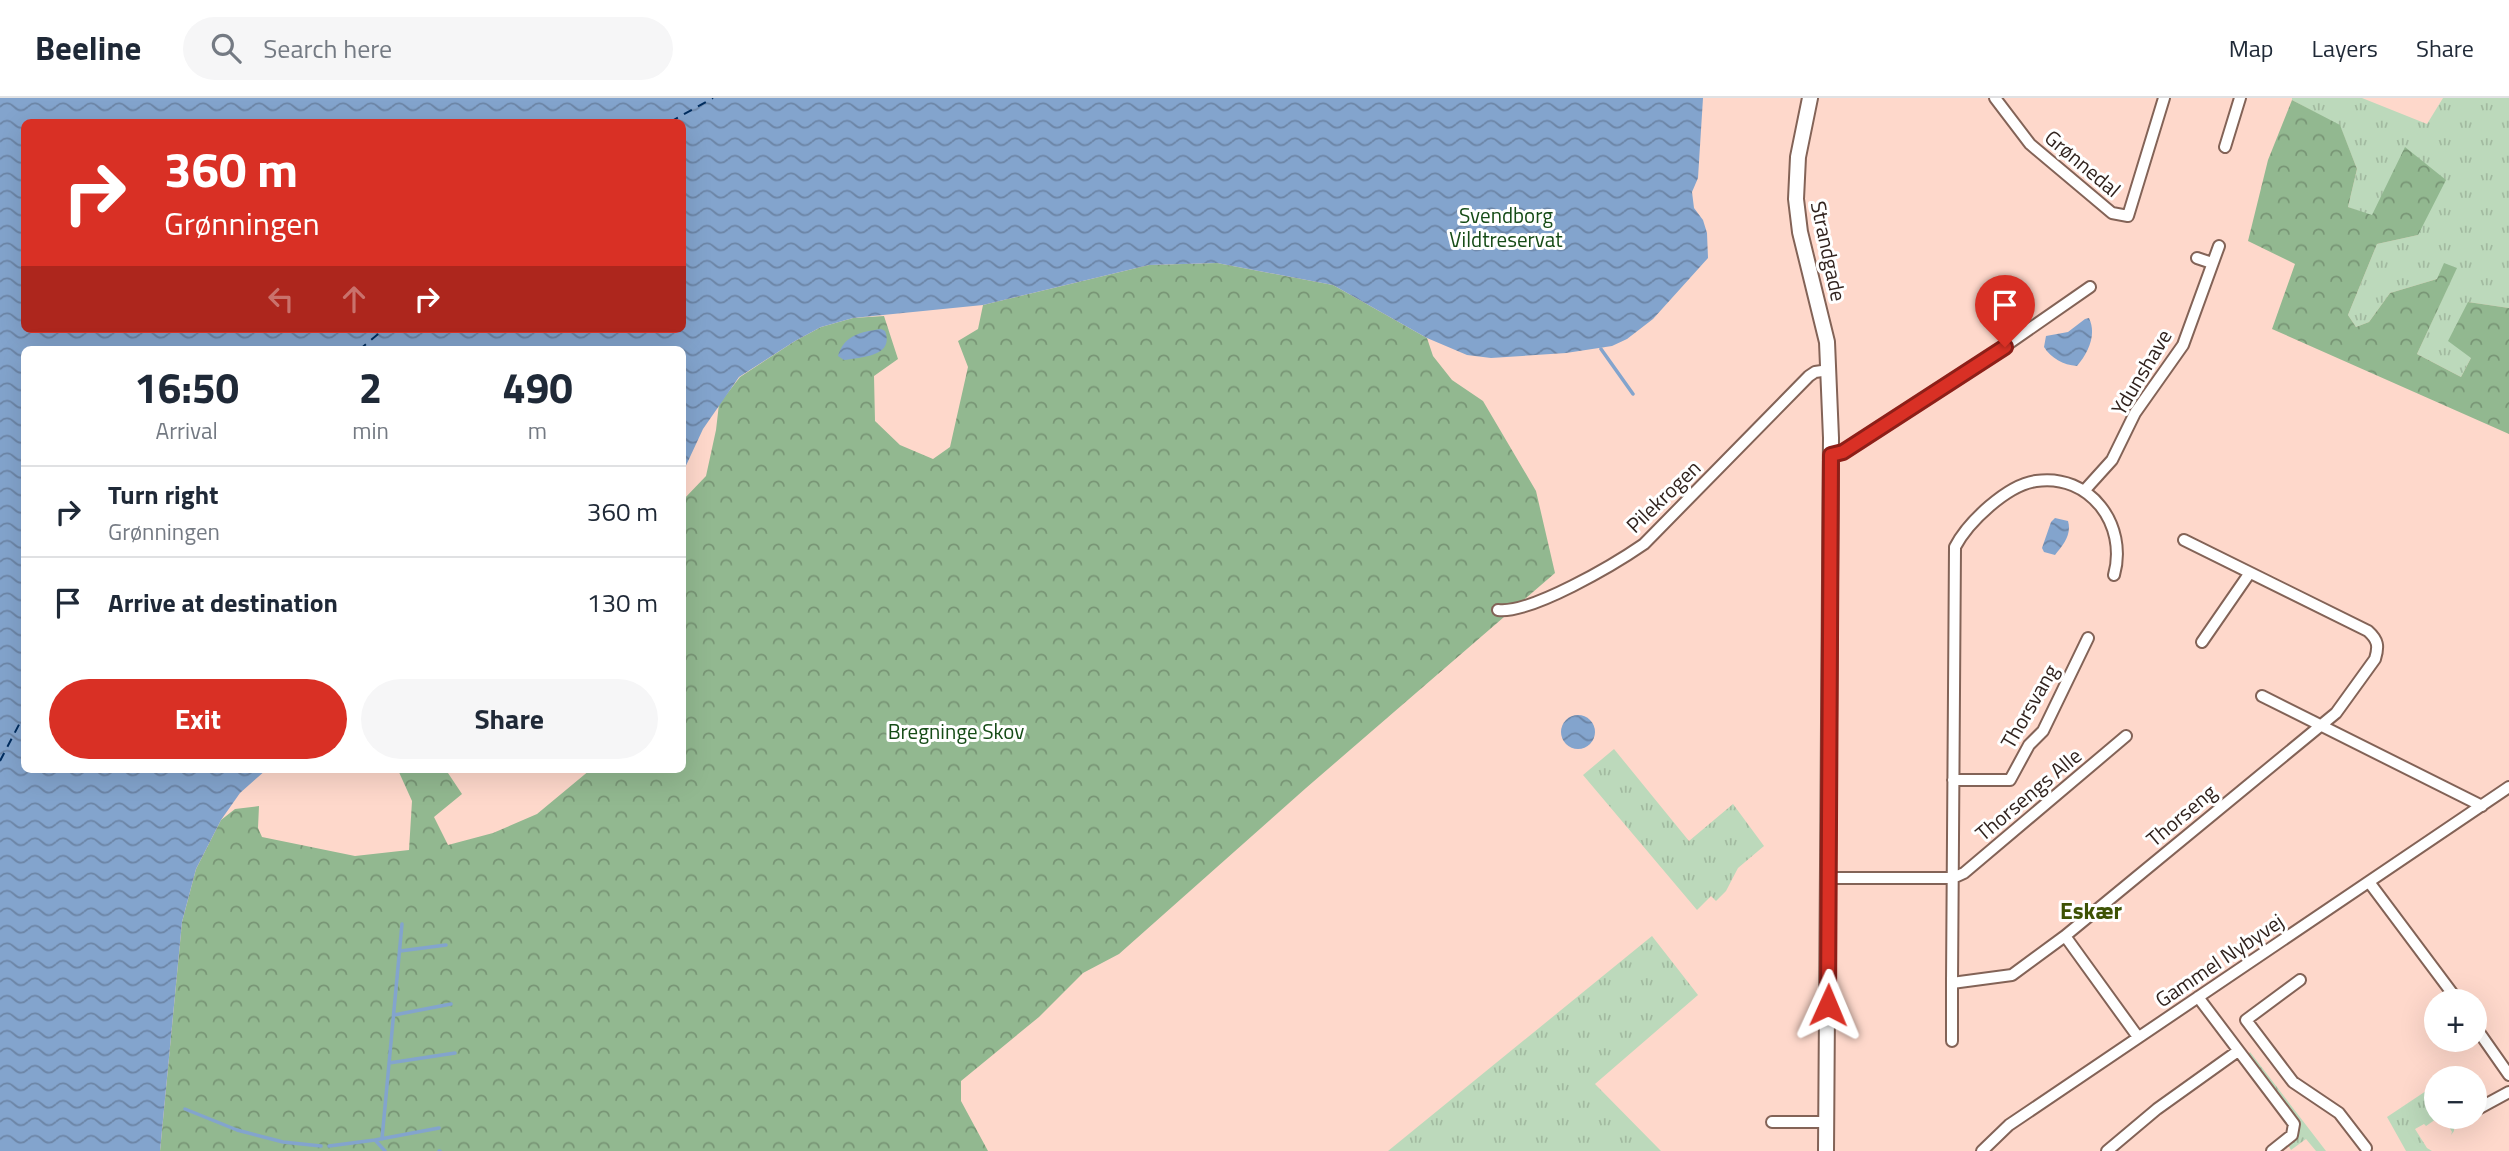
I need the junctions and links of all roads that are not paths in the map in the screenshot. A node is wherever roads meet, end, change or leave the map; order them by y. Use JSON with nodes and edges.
{"nodes":[{"id":1,"x":1810,"y":98,"type":"edge"},
{"id":2,"x":1995,"y":98,"type":"edge"},
{"id":3,"x":2164,"y":98,"type":"edge"},
{"id":4,"x":2240,"y":98,"type":"edge"},
{"id":5,"x":2225,"y":147,"type":"dead end"},
{"id":6,"x":2219,"y":246,"type":"dead end"},
{"id":7,"x":2197,"y":258,"type":"dead end"},
{"id":8,"x":2213,"y":263,"type":"junction"},
{"id":9,"x":2091,"y":287,"type":"dead end"},
{"id":10,"x":1829,"y":370,"type":"junction"},
{"id":11,"x":1831,"y":455,"type":"junction"},
{"id":12,"x":2084,"y":491,"type":"junction"},
{"id":13,"x":2184,"y":540,"type":"dead end"},
{"id":14,"x":2249,"y":574,"type":"junction"},
{"id":15,"x":2113,"y":575,"type":"dead end"},
{"id":16,"x":1498,"y":610,"type":"dead end"},
{"id":17,"x":2088,"y":638,"type":"dead end"},
{"id":18,"x":2202,"y":642,"type":"dead end"},
{"id":19,"x":2262,"y":696,"type":"dead end"},
{"id":20,"x":2321,"y":725,"type":"junction"},
{"id":21,"x":2126,"y":736,"type":"dead end"},
{"id":22,"x":1953,"y":780,"type":"junction"},
{"id":23,"x":2509,"y":787,"type":"edge"},
{"id":24,"x":2482,"y":806,"type":"junction"},
{"id":25,"x":1829,"y":878,"type":"junction"},
{"id":26,"x":1953,"y":878,"type":"junction"},
{"id":27,"x":2369,"y":882,"type":"junction"},
{"id":28,"x":2065,"y":936,"type":"junction"},
{"id":29,"x":2300,"y":980,"type":"dead end"},
{"id":30,"x":1952,"y":983,"type":"junction"},
{"id":31,"x":2449,"y":989,"type":"edge"},
{"id":32,"x":2197,"y":997,"type":"junction"},
{"id":33,"x":2138,"y":1037,"type":"junction"},
{"id":34,"x":2259,"y":1038,"type":"junction"},
{"id":35,"x":1952,"y":1041,"type":"dead end"},
{"id":36,"x":2487,"y":1044,"type":"edge"},
{"id":37,"x":2239,"y":1052,"type":"junction"},
{"id":38,"x":2509,"y":1075,"type":"edge"},
{"id":39,"x":2509,"y":1092,"type":"edge"},
{"id":40,"x":2487,"y":1104,"type":"edge"},
{"id":41,"x":1772,"y":1122,"type":"dead end"},
{"id":42,"x":1826,"y":1122,"type":"junction"},
{"id":43,"x":2366,"y":1148,"type":"dead end"},
{"id":44,"x":1826,"y":1151,"type":"edge"},
{"id":45,"x":1982,"y":1151,"type":"edge"},
{"id":46,"x":2107,"y":1151,"type":"edge"},
{"id":47,"x":2272,"y":1151,"type":"edge"}],
"edges":[{"from":1,"to":10,"type":"street","name":"Strandgade"},
{"from":2,"to":3,"type":"street","name":"Grønnedal"},
{"from":4,"to":5,"type":"street"},
{"from":6,"to":8,"type":"street","name":"Ydunshave"},
{"from":7,"to":8,"type":"street"},
{"from":8,"to":12,"type":"street","name":"Ydunshave"},
{"from":9,"to":11,"type":"street"},
{"from":10,"to":11,"type":"street","name":"Strandgade"},
{"from":10,"to":16,"type":"street","name":"Pilekrogen"},
{"from":11,"to":25,"type":"street","name":"Strandgade"},
{"from":12,"to":15,"type":"street"},
{"from":12,"to":22,"type":"street"},
{"from":13,"to":14,"type":"street"},
{"from":14,"to":18,"type":"street"},
{"from":14,"to":20,"type":"street","name":"Thorseng"},
{"from":17,"to":22,"type":"street","name":"Thorsvang"},
{"from":19,"to":20,"type":"street"},
{"from":20,"to":24,"type":"street"},
{"from":20,"to":28,"type":"street","name":"Thorseng"},
{"from":21,"to":26,"type":"street","name":"Thorsengs Alle"},
{"from":22,"to":26,"type":"street"},
{"from":23,"to":24,"type":"street","name":"Gammel Nybyvej"},
{"from":24,"to":27,"type":"street","name":"Gammel Nybyvej"},
{"from":25,"to":26,"type":"street"},
{"from":25,"to":42,"type":"street","name":"Strandgade"},
{"from":26,"to":30,"type":"street"},
{"from":27,"to":31,"type":"street"},
{"from":27,"to":32,"type":"street","name":"Gammel Nybyvej"},
{"from":28,"to":30,"type":"street","name":"Thorseng"},
{"from":28,"to":33,"type":"street"},
{"from":29,"to":34,"type":"street"},
{"from":30,"to":35,"type":"street"},
{"from":32,"to":33,"type":"street","name":"Gammel Nybyvej"},
{"from":32,"to":37,"type":"street"},
{"from":33,"to":45,"type":"street","name":"Gammel Nybyvej"},
{"from":34,"to":37,"type":"street"},
{"from":34,"to":43,"type":"street"},
{"from":36,"to":38,"type":"street"},
{"from":37,"to":46,"type":"street"},
{"from":37,"to":47,"type":"street"},
{"from":39,"to":40,"type":"street"},
{"from":41,"to":42,"type":"street"},
{"from":42,"to":44,"type":"street","name":"Strandgade"}]}
